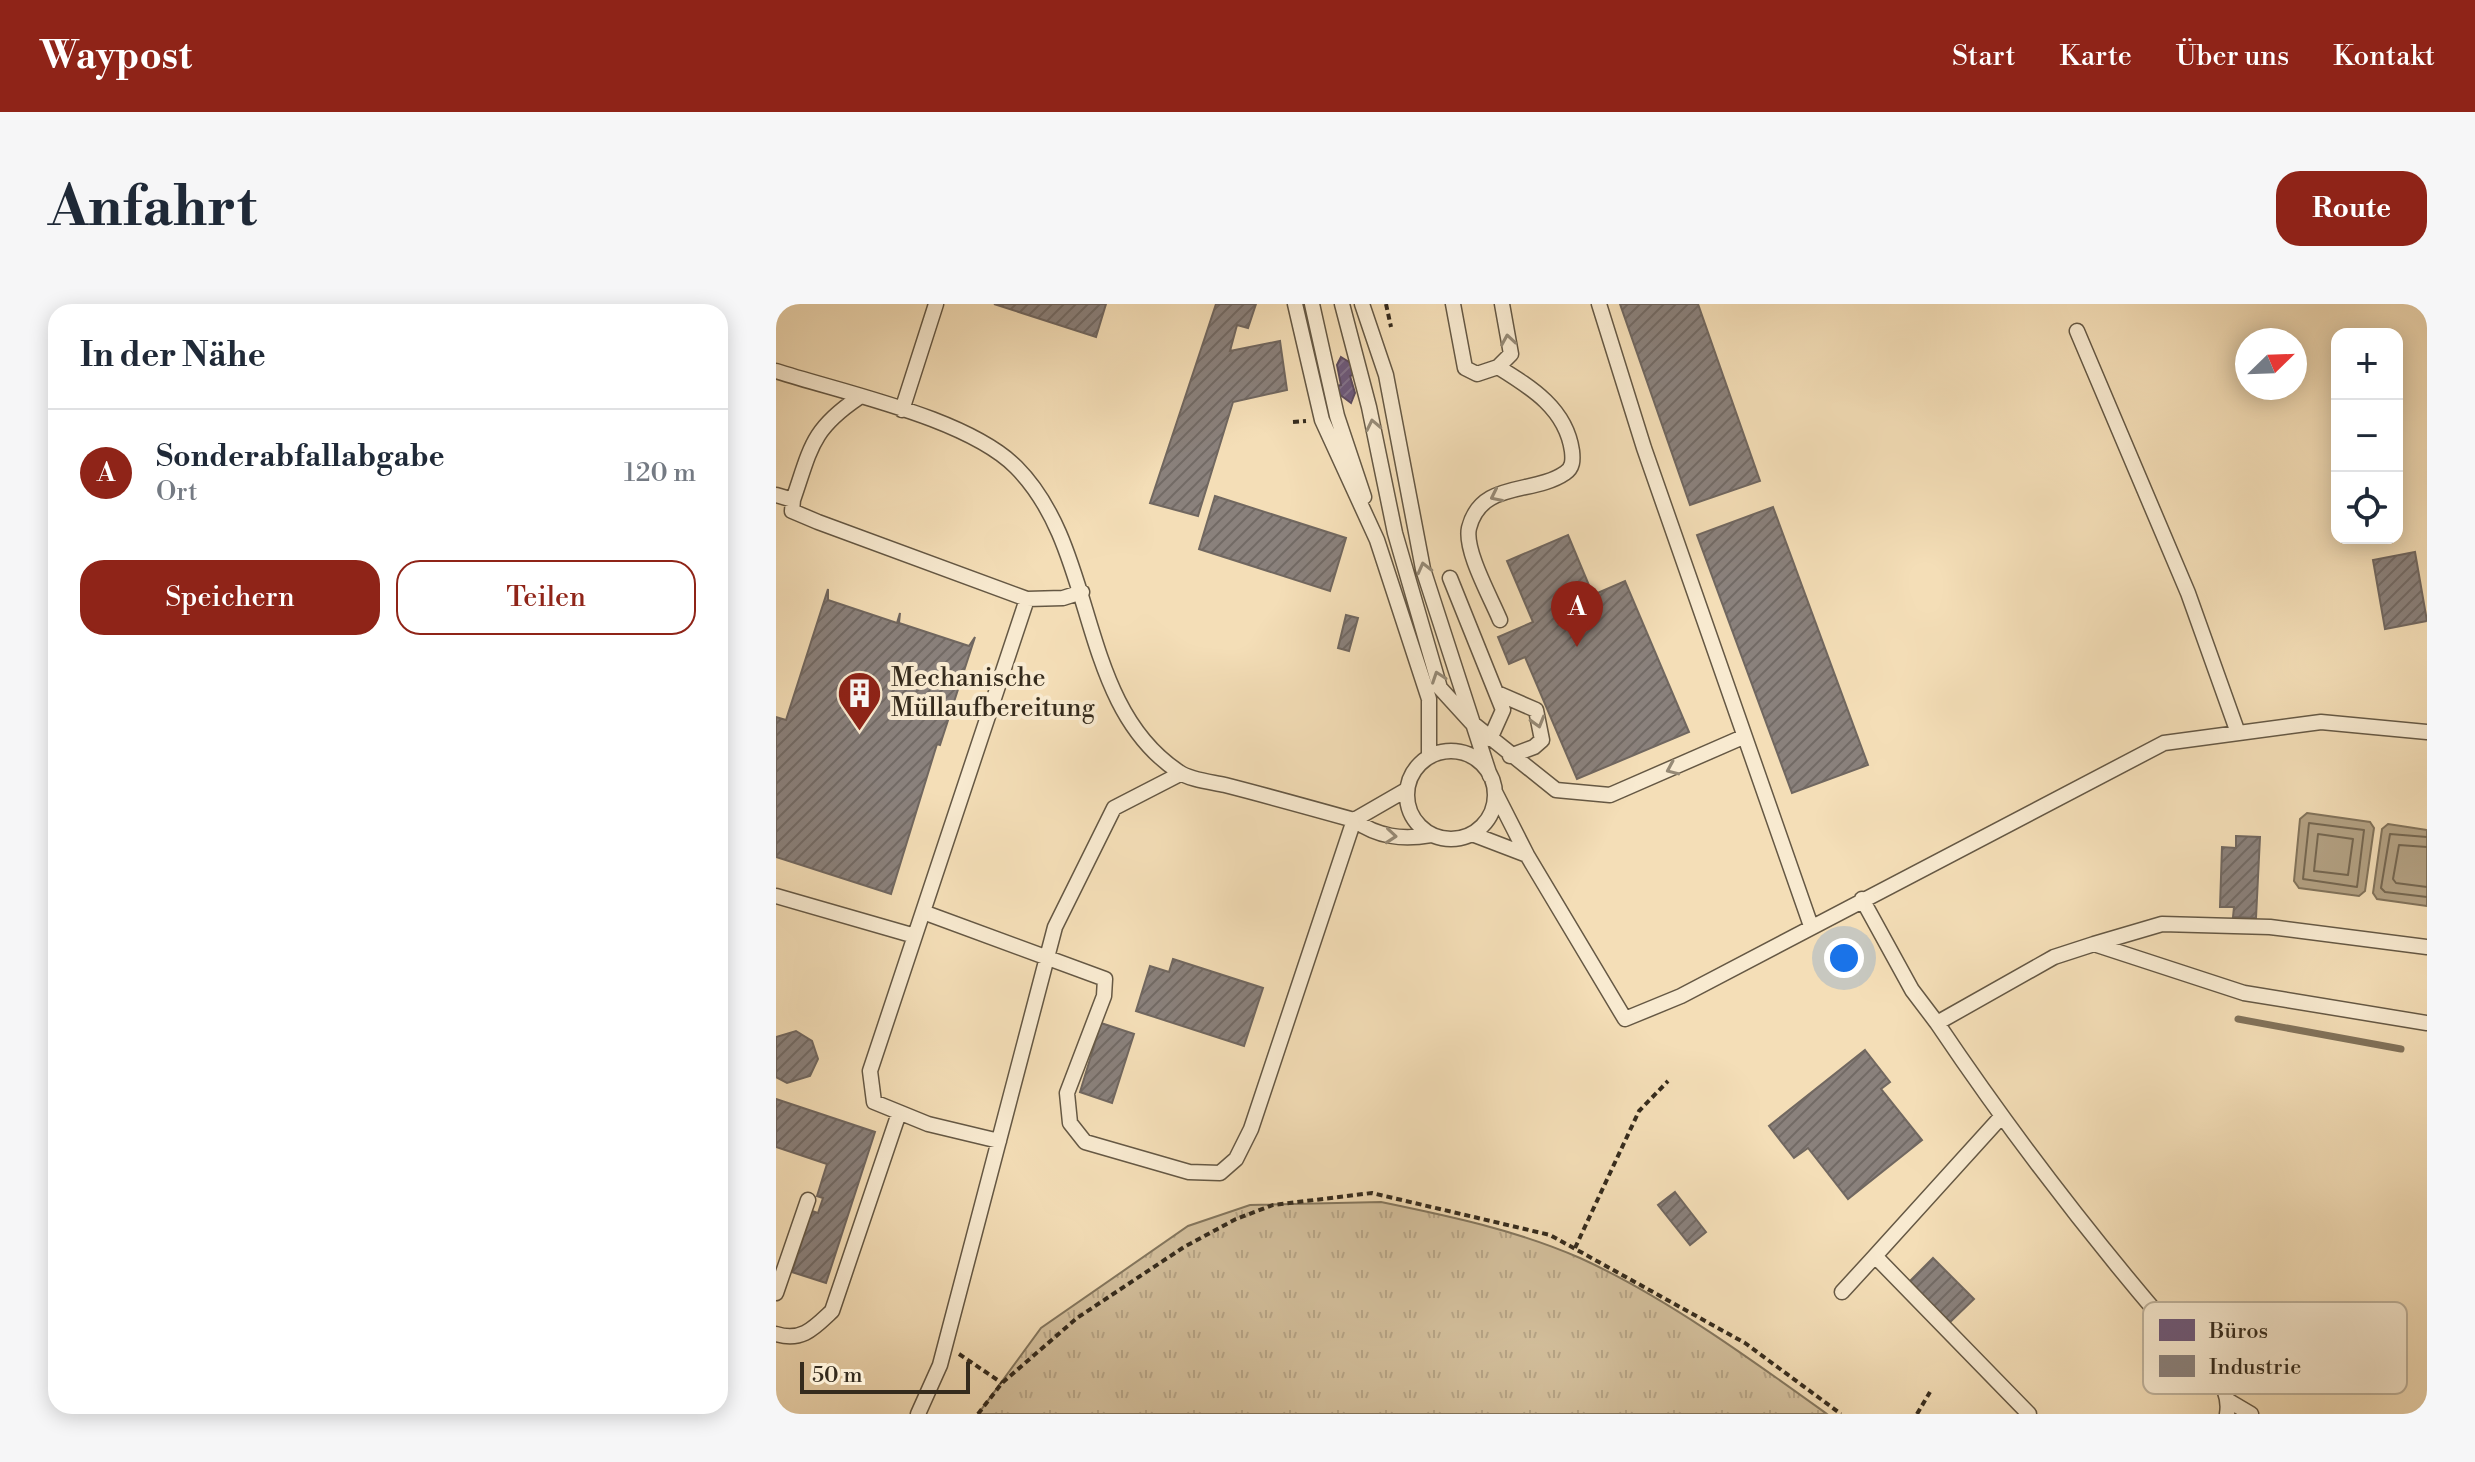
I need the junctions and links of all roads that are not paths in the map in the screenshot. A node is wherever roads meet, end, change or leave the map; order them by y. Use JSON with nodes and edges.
{"nodes":[{"id":1,"x":936,"y":304,"type":"edge"},
{"id":2,"x":1295,"y":304,"type":"edge"},
{"id":3,"x":1312,"y":304,"type":"edge"},
{"id":4,"x":1342,"y":304,"type":"edge"},
{"id":5,"x":1362,"y":304,"type":"edge"},
{"id":6,"x":1453,"y":304,"type":"edge"},
{"id":7,"x":1502,"y":304,"type":"edge"},
{"id":8,"x":1599,"y":304,"type":"edge"},
{"id":9,"x":2077,"y":331,"type":"dead end"},
{"id":10,"x":1498,"y":367,"type":"junction"},
{"id":11,"x":776,"y":371,"type":"edge"},
{"id":12,"x":858,"y":398,"type":"junction"},
{"id":13,"x":902,"y":410,"type":"junction"},
{"id":14,"x":776,"y":495,"type":"edge"},
{"id":15,"x":793,"y":500,"type":"junction"},
{"id":16,"x":1377,"y":540,"type":"junction"},
{"id":17,"x":1450,"y":578,"type":"dead end"},
{"id":18,"x":1082,"y":592,"type":"junction"},
{"id":19,"x":1027,"y":599,"type":"junction"},
{"id":20,"x":1500,"y":620,"type":"dead end"},
{"id":21,"x":1497,"y":693,"type":"junction"},
{"id":22,"x":1471,"y":722,"type":"junction"},
{"id":23,"x":2427,"y":732,"type":"edge"},
{"id":24,"x":2238,"y":733,"type":"junction"},
{"id":25,"x":1743,"y":737,"type":"junction"},
{"id":26,"x":1490,"y":739,"type":"junction"},
{"id":27,"x":1429,"y":756,"type":"junction"},
{"id":28,"x":1510,"y":756,"type":"junction"},
{"id":29,"x":1180,"y":774,"type":"junction"},
{"id":30,"x":1490,"y":776,"type":"junction"},
{"id":31,"x":1406,"y":790,"type":"junction"},
{"id":32,"x":1495,"y":792,"type":"junction"},
{"id":33,"x":1354,"y":820,"type":"junction"},
{"id":34,"x":1472,"y":834,"type":"junction"},
{"id":35,"x":1431,"y":835,"type":"junction"},
{"id":36,"x":1527,"y":855,"type":"junction"},
{"id":37,"x":776,"y":896,"type":"edge"},
{"id":38,"x":1862,"y":899,"type":"junction"},
{"id":39,"x":923,"y":912,"type":"junction"},
{"id":40,"x":1811,"y":926,"type":"junction"},
{"id":41,"x":915,"y":936,"type":"junction"},
{"id":42,"x":2094,"y":944,"type":"junction"},
{"id":43,"x":2427,"y":947,"type":"edge"},
{"id":44,"x":1047,"y":955,"type":"junction"},
{"id":45,"x":1937,"y":1023,"type":"junction"},
{"id":46,"x":2427,"y":1023,"type":"edge"},
{"id":47,"x":899,"y":1113,"type":"junction"},
{"id":48,"x":2001,"y":1117,"type":"junction"},
{"id":49,"x":999,"y":1141,"type":"junction"},
{"id":50,"x":808,"y":1200,"type":"dead end"},
{"id":51,"x":1875,"y":1256,"type":"junction"},
{"id":52,"x":1842,"y":1292,"type":"dead end"},
{"id":53,"x":776,"y":1293,"type":"edge"},
{"id":54,"x":2147,"y":1302,"type":"edge"},
{"id":55,"x":776,"y":1334,"type":"edge"},
{"id":56,"x":2228,"y":1408,"type":"edge"},
{"id":57,"x":918,"y":1414,"type":"edge"},
{"id":58,"x":2029,"y":1414,"type":"edge"},
{"id":59,"x":2251,"y":1414,"type":"edge"}],
"edges":[{"from":1,"to":13,"type":"lane"},
{"from":2,"to":16,"type":"lane"},
{"from":3,"to":16,"type":"lane"},
{"from":22,"to":4,"type":"lane","one_way":true},
{"from":22,"to":5,"type":"lane","one_way":true},
{"from":6,"to":10,"type":"lane"},
{"from":10,"to":7,"type":"lane","one_way":true},
{"from":8,"to":25,"type":"lane"},
{"from":9,"to":24,"type":"lane"},
{"from":10,"to":20,"type":"lane","one_way":true},
{"from":11,"to":12,"type":"lane"},
{"from":12,"to":13,"type":"lane"},
{"from":12,"to":15,"type":"lane"},
{"from":13,"to":18,"type":"lane"},
{"from":14,"to":15,"type":"lane"},
{"from":15,"to":19,"type":"lane"},
{"from":16,"to":27,"type":"lane"},
{"from":17,"to":21,"type":"lane"},
{"from":18,"to":19,"type":"lane"},
{"from":18,"to":29,"type":"lane"},
{"from":19,"to":39,"type":"lane"},
{"from":21,"to":26,"type":"lane"},
{"from":21,"to":28,"type":"lane","one_way":true},
{"from":22,"to":26,"type":"lane"},
{"from":22,"to":30,"type":"lane"},
{"from":23,"to":24,"type":"lane"},
{"from":24,"to":38,"type":"lane"},
{"from":25,"to":28,"type":"lane","one_way":true},
{"from":25,"to":40,"type":"lane"},
{"from":26,"to":28,"type":"lane"},
{"from":27,"to":30,"type":"lane"},
{"from":27,"to":31,"type":"lane"},
{"from":29,"to":33,"type":"lane"},
{"from":29,"to":44,"type":"lane"},
{"from":30,"to":32,"type":"lane"},
{"from":31,"to":33,"type":"lane"},
{"from":31,"to":35,"type":"lane"},
{"from":32,"to":34,"type":"lane"},
{"from":32,"to":36,"type":"lane"},
{"from":33,"to":35,"type":"lane","one_way":true},
{"from":33,"to":44,"type":"lane"},
{"from":34,"to":35,"type":"lane"},
{"from":34,"to":36,"type":"lane"},
{"from":36,"to":40,"type":"lane"},
{"from":37,"to":41,"type":"lane"},
{"from":38,"to":40,"type":"lane"},
{"from":38,"to":45,"type":"lane"},
{"from":39,"to":41,"type":"lane"},
{"from":39,"to":44,"type":"lane"},
{"from":41,"to":47,"type":"lane"},
{"from":42,"to":43,"type":"lane"},
{"from":42,"to":45,"type":"lane"},
{"from":42,"to":46,"type":"lane"},
{"from":44,"to":49,"type":"lane"},
{"from":45,"to":48,"type":"lane"},
{"from":47,"to":49,"type":"lane"},
{"from":47,"to":55,"type":"lane"},
{"from":48,"to":51,"type":"lane"},
{"from":48,"to":54,"type":"lane"},
{"from":49,"to":57,"type":"lane"},
{"from":50,"to":53,"type":"lane"},
{"from":51,"to":52,"type":"lane"},
{"from":51,"to":58,"type":"lane"},
{"from":56,"to":59,"type":"lane"}]}
